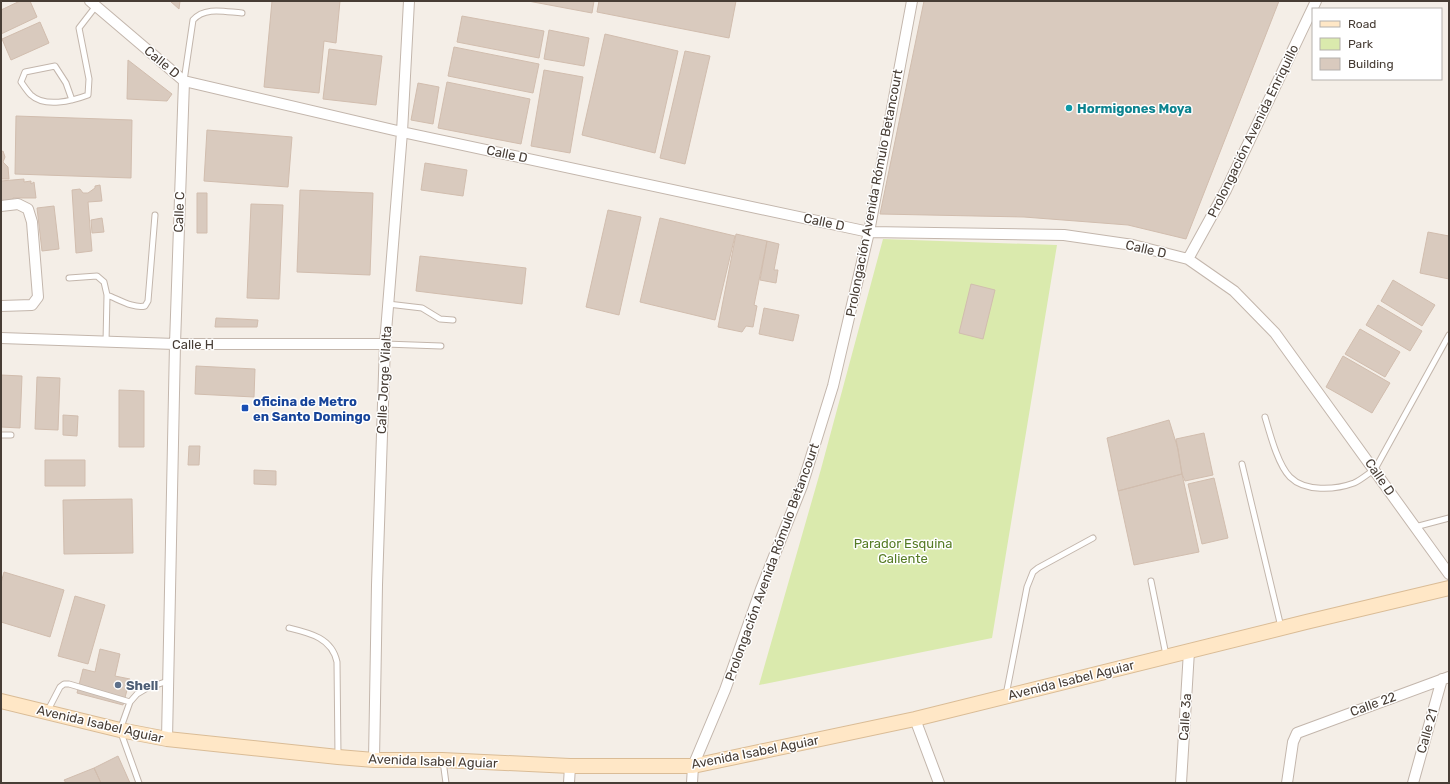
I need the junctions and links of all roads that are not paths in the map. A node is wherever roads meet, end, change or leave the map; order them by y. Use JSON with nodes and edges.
{"nodes":[{"id":1,"x":409,"y":1,"type":"edge"},
{"id":2,"x":912,"y":1,"type":"edge"},
{"id":3,"x":93,"y":4,"type":"edge"},
{"id":4,"x":1312,"y":10,"type":"edge"},
{"id":5,"x":242,"y":13,"type":"dead end"},
{"id":6,"x":184,"y":81,"type":"junction"},
{"id":7,"x":72,"y":100,"type":"junction"},
{"id":8,"x":402,"y":132,"type":"junction"},
{"id":9,"x":1,"y":206,"type":"edge"},
{"id":10,"x":155,"y":215,"type":"dead end"},
{"id":11,"x":869,"y":232,"type":"junction"},
{"id":12,"x":1188,"y":259,"type":"junction"},
{"id":13,"x":69,"y":278,"type":"dead end"},
{"id":14,"x":107,"y":295,"type":"junction"},
{"id":15,"x":388,"y":304,"type":"junction"},
{"id":16,"x":1,"y":306,"type":"edge"},
{"id":17,"x":453,"y":320,"type":"dead end"},
{"id":18,"x":1449,"y":335,"type":"edge"},
{"id":19,"x":1,"y":338,"type":"edge"},
{"id":20,"x":106,"y":342,"type":"junction"},
{"id":21,"x":175,"y":344,"type":"junction"},
{"id":22,"x":385,"y":344,"type":"junction"},
{"id":23,"x":441,"y":346,"type":"dead end"},
{"id":24,"x":1265,"y":417,"type":"dead end"},
{"id":25,"x":1,"y":435,"type":"edge"},
{"id":26,"x":10,"y":436,"type":"dead end"},
{"id":27,"x":1242,"y":464,"type":"dead end"},
{"id":28,"x":1375,"y":469,"type":"junction"},
{"id":29,"x":1449,"y":518,"type":"edge"},
{"id":30,"x":1415,"y":527,"type":"junction"},
{"id":31,"x":1093,"y":538,"type":"dead end"},
{"id":32,"x":1449,"y":574,"type":"edge"},
{"id":33,"x":1152,"y":581,"type":"dead end"},
{"id":34,"x":1449,"y":588,"type":"edge"},
{"id":35,"x":289,"y":628,"type":"dead end"},
{"id":36,"x":1282,"y":628,"type":"junction"},
{"id":37,"x":1189,"y":651,"type":"junction"},
{"id":38,"x":1166,"y":656,"type":"junction"},
{"id":39,"x":1445,"y":678,"type":"edge"},
{"id":40,"x":168,"y":681,"type":"junction"},
{"id":41,"x":1005,"y":697,"type":"junction"},
{"id":42,"x":1,"y":701,"type":"edge"},
{"id":43,"x":130,"y":702,"type":"junction"},
{"id":44,"x":48,"y":712,"type":"junction"},
{"id":45,"x":915,"y":719,"type":"junction"},
{"id":46,"x":120,"y":730,"type":"junction"},
{"id":47,"x":167,"y":739,"type":"junction"},
{"id":48,"x":338,"y":757,"type":"junction"},
{"id":49,"x":374,"y":760,"type":"junction"},
{"id":50,"x":442,"y":760,"type":"junction"},
{"id":51,"x":570,"y":766,"type":"junction"},
{"id":52,"x":693,"y":766,"type":"junction"},
{"id":53,"x":139,"y":783,"type":"edge"},
{"id":54,"x":446,"y":783,"type":"edge"},
{"id":55,"x":569,"y":783,"type":"edge"},
{"id":56,"x":692,"y":783,"type":"edge"},
{"id":57,"x":939,"y":783,"type":"edge"},
{"id":58,"x":1180,"y":783,"type":"edge"},
{"id":59,"x":1286,"y":783,"type":"edge"},
{"id":60,"x":1413,"y":783,"type":"edge"}],
"edges":[{"from":1,"to":8,"type":"street","name":"Calle Jorge Vilalta"},
{"from":2,"to":11,"type":"street","name":"Prolongación Avenida Rómulo Betancourt"},
{"from":3,"to":6,"type":"street","name":"Calle D"},
{"from":3,"to":7,"type":"lane"},
{"from":4,"to":12,"type":"street","name":"Prolongación Avenida Enriquillo"},
{"from":5,"to":6,"type":"lane"},
{"from":6,"to":8,"type":"street","name":"Calle D"},
{"from":6,"to":21,"type":"street","name":"Calle C"},
{"from":7,"to":7,"type":"lane"},
{"from":8,"to":11,"type":"street","name":"Calle D"},
{"from":8,"to":15,"type":"street","name":"Calle Jorge Vilalta"},
{"from":9,"to":16,"type":"street"},
{"from":10,"to":14,"type":"lane"},
{"from":11,"to":12,"type":"street","name":"Calle D"},
{"from":11,"to":52,"type":"street","name":"Prolongación Avenida Rómulo Betancourt"},
{"from":12,"to":28,"type":"street","name":"Calle D"},
{"from":13,"to":14,"type":"lane"},
{"from":14,"to":20,"type":"lane"},
{"from":15,"to":17,"type":"lane"},
{"from":15,"to":22,"type":"street","name":"Calle Jorge Vilalta"},
{"from":18,"to":28,"type":"lane"},
{"from":19,"to":20,"type":"street","name":"Calle H"},
{"from":20,"to":21,"type":"street","name":"Calle H"},
{"from":21,"to":22,"type":"street","name":"Calle H"},
{"from":21,"to":40,"type":"street","name":"Calle C"},
{"from":22,"to":23,"type":"lane"},
{"from":22,"to":49,"type":"street","name":"Calle Jorge Vilalta"},
{"from":24,"to":28,"type":"lane"},
{"from":25,"to":26,"type":"lane"},
{"from":27,"to":36,"type":"lane"},
{"from":28,"to":30,"type":"street","name":"Calle D"},
{"from":29,"to":30,"type":"lane"},
{"from":30,"to":32,"type":"street","name":"Calle D"},
{"from":31,"to":41,"type":"lane"},
{"from":33,"to":38,"type":"lane"},
{"from":34,"to":36,"type":"main road","name":"Avenida Isabel Aguiar"},
{"from":35,"to":48,"type":"lane"},
{"from":36,"to":37,"type":"main road","name":"Avenida Isabel Aguiar"},
{"from":37,"to":38,"type":"main road","name":"Avenida Isabel Aguiar"},
{"from":37,"to":58,"type":"street","name":"Calle 3a"},
{"from":38,"to":41,"type":"main road","name":"Avenida Isabel Aguiar"},
{"from":39,"to":59,"type":"street","name":"Calle 22"},
{"from":39,"to":60,"type":"street","name":"Calle 21"},
{"from":40,"to":43,"type":"lane"},
{"from":40,"to":47,"type":"street","name":"Calle C"},
{"from":41,"to":45,"type":"main road","name":"Avenida Isabel Aguiar"},
{"from":42,"to":44,"type":"main road","name":"Avenida Isabel Aguiar"},
{"from":43,"to":44,"type":"lane"},
{"from":43,"to":46,"type":"lane"},
{"from":44,"to":46,"type":"main road","name":"Avenida Isabel Aguiar"},
{"from":45,"to":52,"type":"main road","name":"Avenida Isabel Aguiar"},
{"from":45,"to":57,"type":"street"},
{"from":46,"to":47,"type":"main road","name":"Avenida Isabel Aguiar"},
{"from":46,"to":53,"type":"lane"},
{"from":47,"to":48,"type":"main road","name":"Avenida Isabel Aguiar"},
{"from":48,"to":49,"type":"main road","name":"Avenida Isabel Aguiar"},
{"from":49,"to":50,"type":"main road","name":"Avenida Isabel Aguiar"},
{"from":50,"to":51,"type":"main road","name":"Avenida Isabel Aguiar"},
{"from":50,"to":54,"type":"lane"},
{"from":51,"to":52,"type":"main road","name":"Avenida Isabel Aguiar"},
{"from":51,"to":55,"type":"street"},
{"from":52,"to":56,"type":"street","name":"Prolongación Avenida Rómulo Betancourt"}]}
